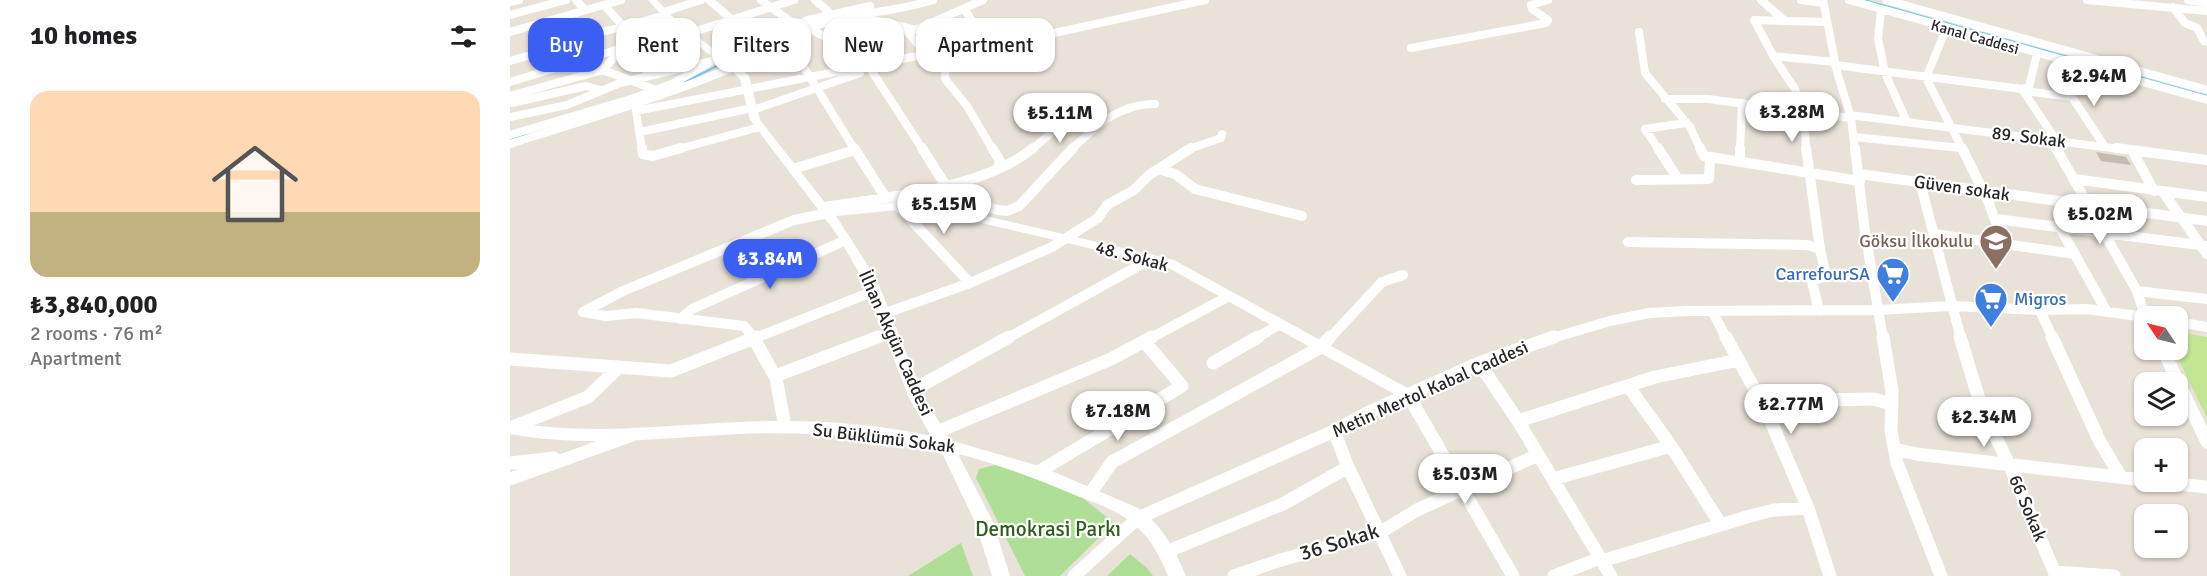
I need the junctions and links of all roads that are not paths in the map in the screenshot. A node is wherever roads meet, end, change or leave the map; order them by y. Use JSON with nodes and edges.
{"nodes":[{"id":1,"x":519,"y":0,"type":"edge"},
{"id":2,"x":566,"y":0,"type":"edge"},
{"id":3,"x":576,"y":0,"type":"edge"},
{"id":4,"x":621,"y":0,"type":"edge"},
{"id":5,"x":652,"y":0,"type":"edge"},
{"id":6,"x":701,"y":0,"type":"edge"},
{"id":7,"x":709,"y":0,"type":"edge"},
{"id":8,"x":761,"y":0,"type":"edge"},
{"id":9,"x":794,"y":0,"type":"edge"},
{"id":10,"x":815,"y":0,"type":"edge"},
{"id":11,"x":909,"y":0,"type":"edge"},
{"id":12,"x":933,"y":0,"type":"edge"},
{"id":13,"x":983,"y":0,"type":"edge"},
{"id":14,"x":1205,"y":0,"type":"edge"},
{"id":15,"x":1548,"y":0,"type":"edge"},
{"id":16,"x":1761,"y":0,"type":"edge"},
{"id":17,"x":1801,"y":0,"type":"edge"},
{"id":18,"x":1849,"y":0,"type":"edge"},
{"id":19,"x":1886,"y":0,"type":"edge"},
{"id":20,"x":2087,"y":0,"type":"edge"},
{"id":21,"x":2188,"y":0,"type":"edge"},
{"id":22,"x":1823,"y":1,"type":"edge"},
{"id":23,"x":510,"y":2,"type":"edge"},
{"id":24,"x":888,"y":2,"type":"edge"},
{"id":25,"x":2207,"y":3,"type":"edge"},
{"id":26,"x":604,"y":4,"type":"junction"},
{"id":27,"x":2173,"y":7,"type":"junction"},
{"id":28,"x":770,"y":8,"type":"junction"},
{"id":29,"x":585,"y":10,"type":"junction"},
{"id":30,"x":965,"y":10,"type":"junction"},
{"id":31,"x":1881,"y":10,"type":"junction"},
{"id":32,"x":2207,"y":11,"type":"edge"},
{"id":33,"x":830,"y":13,"type":"junction"},
{"id":34,"x":665,"y":14,"type":"junction"},
{"id":35,"x":869,"y":14,"type":"junction"},
{"id":36,"x":510,"y":15,"type":"edge"},
{"id":37,"x":557,"y":18,"type":"edge"},
{"id":38,"x":616,"y":18,"type":"edge"},
{"id":39,"x":651,"y":18,"type":"edge"},
{"id":40,"x":670,"y":18,"type":"edge"},
{"id":41,"x":731,"y":18,"type":"edge"},
{"id":42,"x":739,"y":18,"type":"edge"},
{"id":43,"x":785,"y":18,"type":"edge"},
{"id":44,"x":970,"y":18,"type":"edge"},
{"id":45,"x":811,"y":20,"type":"edge"},
{"id":46,"x":1785,"y":21,"type":"junction"},
{"id":47,"x":1827,"y":22,"type":"junction"},
{"id":48,"x":528,"y":27,"type":"edge"},
{"id":49,"x":811,"y":27,"type":"edge"},
{"id":50,"x":1946,"y":29,"type":"junction"},
{"id":51,"x":510,"y":32,"type":"edge"},
{"id":52,"x":913,"y":32,"type":"junction"},
{"id":53,"x":1055,"y":32,"type":"edge"},
{"id":54,"x":1639,"y":32,"type":"dead end"},
{"id":55,"x":916,"y":33,"type":"edge"},
{"id":56,"x":916,"y":37,"type":"edge"},
{"id":57,"x":700,"y":42,"type":"edge"},
{"id":58,"x":2207,"y":42,"type":"edge"},
{"id":59,"x":1411,"y":48,"type":"dead end"},
{"id":60,"x":712,"y":52,"type":"edge"},
{"id":61,"x":2037,"y":54,"type":"junction"},
{"id":62,"x":528,"y":55,"type":"edge"},
{"id":63,"x":1773,"y":56,"type":"junction"},
{"id":64,"x":616,"y":58,"type":"edge"},
{"id":65,"x":510,"y":61,"type":"edge"},
{"id":66,"x":712,"y":64,"type":"edge"},
{"id":67,"x":1835,"y":64,"type":"junction"},
{"id":68,"x":712,"y":67,"type":"edge"},
{"id":69,"x":2086,"y":67,"type":"junction"},
{"id":70,"x":604,"y":69,"type":"edge"},
{"id":71,"x":712,"y":69,"type":"edge"},
{"id":72,"x":604,"y":70,"type":"edge"},
{"id":73,"x":543,"y":72,"type":"edge"},
{"id":74,"x":596,"y":72,"type":"edge"},
{"id":75,"x":738,"y":72,"type":"edge"},
{"id":76,"x":806,"y":72,"type":"edge"},
{"id":77,"x":841,"y":72,"type":"edge"},
{"id":78,"x":857,"y":72,"type":"edge"},
{"id":79,"x":871,"y":72,"type":"edge"},
{"id":80,"x":945,"y":72,"type":"edge"},
{"id":81,"x":1885,"y":73,"type":"junction"},
{"id":82,"x":649,"y":74,"type":"joint"},
{"id":83,"x":808,"y":77,"type":"junction"},
{"id":84,"x":1926,"y":78,"type":"junction"},
{"id":85,"x":628,"y":81,"type":"junction"},
{"id":86,"x":510,"y":82,"type":"edge"},
{"id":87,"x":815,"y":88,"type":"junction"},
{"id":88,"x":534,"y":89,"type":"junction"},
{"id":89,"x":748,"y":89,"type":"junction"},
{"id":90,"x":600,"y":90,"type":"junction"},
{"id":91,"x":656,"y":90,"type":"junction"},
{"id":92,"x":2023,"y":90,"type":"junction"},
{"id":93,"x":2207,"y":90,"type":"edge"},
{"id":94,"x":547,"y":96,"type":"junction"},
{"id":95,"x":2072,"y":97,"type":"junction"},
{"id":96,"x":1665,"y":99,"type":"junction"},
{"id":97,"x":511,"y":100,"type":"edge"},
{"id":98,"x":2207,"y":100,"type":"edge"},
{"id":99,"x":1155,"y":104,"type":"dead end"},
{"id":100,"x":1742,"y":104,"type":"junction"},
{"id":101,"x":1042,"y":105,"type":"dead end"},
{"id":102,"x":561,"y":106,"type":"junction"},
{"id":103,"x":752,"y":109,"type":"junction"},
{"id":104,"x":587,"y":112,"type":"junction"},
{"id":105,"x":1804,"y":112,"type":"junction"},
{"id":106,"x":1851,"y":116,"type":"junction"},
{"id":107,"x":510,"y":117,"type":"edge"},
{"id":108,"x":1907,"y":122,"type":"junction"},
{"id":109,"x":1686,"y":123,"type":"junction"},
{"id":110,"x":760,"y":127,"type":"junction"},
{"id":111,"x":1950,"y":128,"type":"junction"},
{"id":112,"x":640,"y":132,"type":"junction"},
{"id":113,"x":510,"y":135,"type":"edge"},
{"id":114,"x":1222,"y":135,"type":"dead end"},
{"id":115,"x":1854,"y":137,"type":"junction"},
{"id":116,"x":2053,"y":140,"type":"junction"},
{"id":117,"x":510,"y":144,"type":"edge"},
{"id":118,"x":2105,"y":147,"type":"junction"},
{"id":119,"x":1961,"y":148,"type":"junction"},
{"id":120,"x":855,"y":150,"type":"junction"},
{"id":121,"x":2132,"y":150,"type":"junction"},
{"id":122,"x":1707,"y":156,"type":"junction"},
{"id":123,"x":2207,"y":159,"type":"edge"},
{"id":124,"x":1740,"y":161,"type":"junction"},
{"id":125,"x":793,"y":169,"type":"junction"},
{"id":126,"x":998,"y":169,"type":"junction"},
{"id":127,"x":1158,"y":169,"type":"junction"},
{"id":128,"x":1810,"y":172,"type":"junction"},
{"id":129,"x":1859,"y":178,"type":"junction"},
{"id":130,"x":1678,"y":179,"type":"junction"},
{"id":131,"x":2074,"y":179,"type":"junction"},
{"id":132,"x":1636,"y":180,"type":"dead end"},
{"id":133,"x":1920,"y":182,"type":"junction"},
{"id":134,"x":946,"y":186,"type":"junction"},
{"id":135,"x":931,"y":191,"type":"junction"},
{"id":136,"x":2159,"y":191,"type":"junction"},
{"id":137,"x":1985,"y":192,"type":"junction"},
{"id":138,"x":2207,"y":197,"type":"edge"},
{"id":139,"x":886,"y":198,"type":"junction"},
{"id":140,"x":898,"y":206,"type":"junction"},
{"id":141,"x":2088,"y":206,"type":"junction"},
{"id":142,"x":826,"y":210,"type":"junction"},
{"id":143,"x":1302,"y":216,"type":"dead end"},
{"id":144,"x":1996,"y":219,"type":"junction"},
{"id":145,"x":2183,"y":219,"type":"junction"},
{"id":146,"x":2207,"y":221,"type":"edge"},
{"id":147,"x":2059,"y":226,"type":"junction"},
{"id":148,"x":2103,"y":232,"type":"junction"},
{"id":149,"x":1934,"y":234,"type":"junction"},
{"id":150,"x":1066,"y":239,"type":"junction"},
{"id":151,"x":846,"y":240,"type":"junction"},
{"id":152,"x":1628,"y":242,"type":"dead end"},
{"id":153,"x":2004,"y":244,"type":"junction"},
{"id":154,"x":1820,"y":249,"type":"junction"},
{"id":155,"x":2205,"y":249,"type":"edge"},
{"id":156,"x":2074,"y":254,"type":"junction"},
{"id":157,"x":1151,"y":259,"type":"junction"},
{"id":158,"x":1403,"y":275,"type":"dead end"},
{"id":159,"x":970,"y":283,"type":"junction"},
{"id":160,"x":874,"y":291,"type":"junction"},
{"id":161,"x":2137,"y":291,"type":"junction"},
{"id":162,"x":1229,"y":296,"type":"junction"},
{"id":163,"x":2207,"y":299,"type":"edge"},
{"id":164,"x":1952,"y":306,"type":"junction"},
{"id":165,"x":2142,"y":306,"type":"edge"},
{"id":166,"x":2040,"y":309,"type":"junction"},
{"id":167,"x":1819,"y":310,"type":"junction"},
{"id":168,"x":1877,"y":310,"type":"junction"},
{"id":169,"x":1712,"y":311,"type":"junction"},
{"id":170,"x":2107,"y":312,"type":"junction"},
{"id":171,"x":883,"y":314,"type":"junction"},
{"id":172,"x":2134,"y":316,"type":"edge"},
{"id":173,"x":680,"y":319,"type":"junction"},
{"id":174,"x":1280,"y":324,"type":"junction"},
{"id":175,"x":2188,"y":324,"type":"edge"},
{"id":176,"x":2207,"y":327,"type":"edge"},
{"id":177,"x":891,"y":332,"type":"junction"},
{"id":178,"x":754,"y":338,"type":"junction"},
{"id":179,"x":1144,"y":341,"type":"junction"},
{"id":180,"x":1321,"y":347,"type":"junction"},
{"id":181,"x":510,"y":359,"type":"edge"},
{"id":182,"x":1739,"y":360,"type":"junction"},
{"id":183,"x":2168,"y":360,"type":"edge"},
{"id":184,"x":1213,"y":363,"type":"dead end"},
{"id":185,"x":1479,"y":363,"type":"junction"},
{"id":186,"x":620,"y":367,"type":"junction"},
{"id":187,"x":775,"y":376,"type":"junction"},
{"id":188,"x":1628,"y":386,"type":"junction"},
{"id":189,"x":913,"y":390,"type":"junction"},
{"id":190,"x":1408,"y":395,"type":"junction"},
{"id":191,"x":1761,"y":401,"type":"junction"},
{"id":192,"x":1892,"y":404,"type":"junction"},
{"id":193,"x":1518,"y":421,"type":"junction"},
{"id":194,"x":785,"y":427,"type":"junction"},
{"id":195,"x":510,"y":428,"type":"edge"},
{"id":196,"x":1334,"y":431,"type":"junction"},
{"id":197,"x":630,"y":436,"type":"junction"},
{"id":198,"x":940,"y":438,"type":"junction"},
{"id":199,"x":2207,"y":442,"type":"edge"},
{"id":200,"x":1671,"y":446,"type":"junction"},
{"id":201,"x":1894,"y":449,"type":"junction"},
{"id":202,"x":1538,"y":454,"type":"junction"},
{"id":203,"x":575,"y":455,"type":"junction"},
{"id":204,"x":510,"y":464,"type":"edge"},
{"id":205,"x":2009,"y":464,"type":"junction"},
{"id":206,"x":1348,"y":467,"type":"junction"},
{"id":207,"x":1038,"y":472,"type":"junction"},
{"id":208,"x":2121,"y":477,"type":"junction"},
{"id":209,"x":510,"y":479,"type":"edge"},
{"id":210,"x":1553,"y":479,"type":"junction"},
{"id":211,"x":2134,"y":479,"type":"edge"},
{"id":212,"x":2188,"y":485,"type":"edge"},
{"id":213,"x":2207,"y":487,"type":"edge"},
{"id":214,"x":1462,"y":489,"type":"junction"},
{"id":215,"x":1090,"y":494,"type":"junction"},
{"id":216,"x":1808,"y":508,"type":"junction"},
{"id":217,"x":1138,"y":518,"type":"junction"},
{"id":218,"x":1721,"y":525,"type":"junction"},
{"id":219,"x":1381,"y":532,"type":"junction"},
{"id":220,"x":1166,"y":552,"type":"junction"},
{"id":221,"x":1601,"y":559,"type":"junction"},
{"id":222,"x":2055,"y":574,"type":"edge"},
{"id":223,"x":1001,"y":576,"type":"edge"},
{"id":224,"x":1074,"y":576,"type":"edge"},
{"id":225,"x":1177,"y":576,"type":"edge"},
{"id":226,"x":1234,"y":576,"type":"edge"},
{"id":227,"x":1400,"y":576,"type":"edge"},
{"id":228,"x":1512,"y":576,"type":"edge"},
{"id":229,"x":1554,"y":576,"type":"edge"},
{"id":230,"x":1611,"y":576,"type":"edge"},
{"id":231,"x":1830,"y":576,"type":"edge"},
{"id":232,"x":1941,"y":576,"type":"edge"},
{"id":233,"x":2114,"y":576,"type":"edge"}],
"edges":[{"from":1,"to":23,"type":"street"},
{"from":2,"to":36,"type":"street"},
{"from":3,"to":29,"type":"street"},
{"from":4,"to":26,"type":"street"},
{"from":5,"to":34,"type":"main road","name":"İlhan Akgün Caddesi"},
{"from":6,"to":34,"type":"street"},
{"from":7,"to":41,"type":"street"},
{"from":8,"to":28,"type":"street"},
{"from":9,"to":28,"type":"street"},
{"from":10,"to":33,"type":"street"},
{"from":11,"to":24,"type":"street"},
{"from":12,"to":35,"type":"street"},
{"from":13,"to":30,"type":"street"},
{"from":14,"to":53,"type":"street"},
{"from":15,"to":59,"type":"street"},
{"from":16,"to":46,"type":"street"},
{"from":17,"to":22,"type":"street"},
{"from":18,"to":31,"type":"street","name":"Kanal Caddesi"},
{"from":19,"to":93,"type":"street"},
{"from":20,"to":27,"type":"street"},
{"from":21,"to":25,"type":"street"},
{"from":22,"to":47,"type":"street"},
{"from":24,"to":33,"type":"street"},
{"from":26,"to":29,"type":"street"},
{"from":26,"to":38,"type":"street"},
{"from":27,"to":32,"type":"street"},
{"from":27,"to":58,"type":"street"},
{"from":28,"to":42,"type":"street"},
{"from":28,"to":43,"type":"street"},
{"from":29,"to":37,"type":"street"},
{"from":30,"to":44,"type":"street"},
{"from":30,"to":52,"type":"street"},
{"from":31,"to":50,"type":"street","name":"Kanal Caddesi"},
{"from":31,"to":81,"type":"street"},
{"from":33,"to":45,"type":"street"},
{"from":34,"to":39,"type":"street"},
{"from":34,"to":40,"type":"main road","name":"İlhan Akgün Caddesi"},
{"from":35,"to":49,"type":"street"},
{"from":35,"to":52,"type":"street"},
{"from":46,"to":47,"type":"street"},
{"from":46,"to":63,"type":"street"},
{"from":47,"to":67,"type":"street"},
{"from":48,"to":51,"type":"street"},
{"from":50,"to":61,"type":"street","name":"Kanal Caddesi"},
{"from":50,"to":84,"type":"street"},
{"from":52,"to":55,"type":"street"},
{"from":52,"to":56,"type":"street"},
{"from":54,"to":96,"type":"street"},
{"from":57,"to":60,"type":"main road","name":"İlhan Akgün Caddesi"},
{"from":61,"to":69,"type":"street","name":"Kanal Caddesi"},
{"from":61,"to":92,"type":"street"},
{"from":62,"to":65,"type":"street"},
{"from":63,"to":67,"type":"street"},
{"from":63,"to":105,"type":"street"},
{"from":64,"to":70,"type":"street"},
{"from":66,"to":82,"type":"street"},
{"from":67,"to":81,"type":"street"},
{"from":67,"to":106,"type":"street"},
{"from":68,"to":91,"type":"street"},
{"from":69,"to":95,"type":"street"},
{"from":69,"to":98,"type":"street","name":"Kanal Caddesi"},
{"from":71,"to":117,"type":"street"},
{"from":72,"to":85,"type":"street"},
{"from":73,"to":86,"type":"street"},
{"from":74,"to":88,"type":"street"},
{"from":75,"to":89,"type":"main road","name":"İlhan Akgün Caddesi"},
{"from":76,"to":83,"type":"street"},
{"from":77,"to":83,"type":"street"},
{"from":78,"to":87,"type":"street"},
{"from":79,"to":134,"type":"street"},
{"from":80,"to":126,"type":"street"},
{"from":81,"to":84,"type":"street"},
{"from":81,"to":108,"type":"street"},
{"from":82,"to":85,"type":"street"},
{"from":83,"to":87,"type":"street"},
{"from":83,"to":89,"type":"street"},
{"from":84,"to":92,"type":"street"},
{"from":84,"to":111,"type":"street"},
{"from":85,"to":90,"type":"street"},
{"from":85,"to":91,"type":"street"},
{"from":87,"to":103,"type":"street"},
{"from":87,"to":120,"type":"street"},
{"from":88,"to":94,"type":"street"},
{"from":88,"to":97,"type":"street"},
{"from":89,"to":103,"type":"main road","name":"İlhan Akgün Caddesi"},
{"from":89,"to":112,"type":"street"},
{"from":90,"to":94,"type":"street"},
{"from":90,"to":102,"type":"street"},
{"from":91,"to":104,"type":"street"},
{"from":92,"to":95,"type":"street"},
{"from":92,"to":116,"type":"street"},
{"from":94,"to":97,"type":"street"},
{"from":94,"to":102,"type":"street"},
{"from":95,"to":118,"type":"street"},
{"from":96,"to":100,"type":"street","name":"89. Sokak"},
{"from":96,"to":109,"type":"street"},
{"from":99,"to":135,"type":"street"},
{"from":100,"to":105,"type":"street","name":"89. Sokak"},
{"from":100,"to":124,"type":"street"},
{"from":101,"to":126,"type":"street"},
{"from":102,"to":104,"type":"street"},
{"from":102,"to":107,"type":"street"},
{"from":103,"to":110,"type":"main road","name":"İlhan Akgün Caddesi"},
{"from":103,"to":112,"type":"street"},
{"from":104,"to":113,"type":"street"},
{"from":105,"to":106,"type":"street","name":"89. Sokak"},
{"from":105,"to":128,"type":"street"},
{"from":106,"to":108,"type":"street","name":"89. Sokak"},
{"from":106,"to":115,"type":"street"},
{"from":108,"to":111,"type":"street","name":"89. Sokak"},
{"from":109,"to":122,"type":"street"},
{"from":109,"to":130,"type":"street"},
{"from":110,"to":112,"type":"street"},
{"from":110,"to":125,"type":"main road","name":"İlhan Akgün Caddesi"},
{"from":111,"to":116,"type":"street","name":"89. Sokak"},
{"from":111,"to":119,"type":"street"},
{"from":114,"to":127,"type":"street"},
{"from":115,"to":119,"type":"street"},
{"from":115,"to":129,"type":"street"},
{"from":116,"to":118,"type":"street","name":"89. Sokak"},
{"from":116,"to":131,"type":"street"},
{"from":118,"to":121,"type":"street","name":"89. Sokak"},
{"from":119,"to":137,"type":"street"},
{"from":120,"to":125,"type":"street"},
{"from":120,"to":139,"type":"street"},
{"from":121,"to":123,"type":"street","name":"89. Sokak"},
{"from":121,"to":136,"type":"street"},
{"from":122,"to":124,"type":"street","name":"Güven sokak"},
{"from":122,"to":130,"type":"street"},
{"from":124,"to":128,"type":"street","name":"Güven sokak"},
{"from":125,"to":142,"type":"main road","name":"İlhan Akgün Caddesi"},
{"from":126,"to":134,"type":"street"},
{"from":127,"to":143,"type":"street"},
{"from":127,"to":150,"type":"street"},
{"from":128,"to":129,"type":"street","name":"Güven sokak"},
{"from":128,"to":154,"type":"street"},
{"from":129,"to":133,"type":"street","name":"Güven sokak"},
{"from":129,"to":168,"type":"street"},
{"from":130,"to":132,"type":"street"},
{"from":131,"to":136,"type":"street"},
{"from":131,"to":141,"type":"street"},
{"from":133,"to":137,"type":"street","name":"Güven sokak"},
{"from":133,"to":149,"type":"street","name":"66 Sokak"},
{"from":134,"to":135,"type":"street"},
{"from":135,"to":139,"type":"street"},
{"from":136,"to":138,"type":"street"},
{"from":136,"to":145,"type":"street"},
{"from":137,"to":141,"type":"street","name":"Güven sokak"},
{"from":137,"to":144,"type":"street"},
{"from":139,"to":142,"type":"street"},
{"from":140,"to":142,"type":"main road","name":"48. Sokak"},
{"from":140,"to":150,"type":"main road","name":"48. Sokak"},
{"from":140,"to":159,"type":"street"},
{"from":141,"to":145,"type":"street","name":"Güven sokak"},
{"from":141,"to":148,"type":"street"},
{"from":142,"to":151,"type":"main road","name":"İlhan Akgün Caddesi"},
{"from":142,"to":173,"type":"street"},
{"from":144,"to":147,"type":"street"},
{"from":144,"to":153,"type":"street"},
{"from":145,"to":146,"type":"street","name":"Güven sokak"},
{"from":145,"to":155,"type":"street"},
{"from":147,"to":148,"type":"street"},
{"from":147,"to":156,"type":"street"},
{"from":148,"to":155,"type":"street"},
{"from":148,"to":161,"type":"street"},
{"from":149,"to":153,"type":"street"},
{"from":149,"to":164,"type":"street","name":"66 Sokak"},
{"from":150,"to":157,"type":"main road","name":"48. Sokak"},
{"from":150,"to":159,"type":"street"},
{"from":151,"to":160,"type":"main road","name":"İlhan Akgün Caddesi"},
{"from":151,"to":173,"type":"street"},
{"from":152,"to":154,"type":"street"},
{"from":153,"to":156,"type":"street"},
{"from":154,"to":167,"type":"street"},
{"from":156,"to":170,"type":"street"},
{"from":157,"to":162,"type":"main road","name":"48. Sokak"},
{"from":157,"to":189,"type":"street"},
{"from":158,"to":180,"type":"street"},
{"from":159,"to":171,"type":"street"},
{"from":160,"to":171,"type":"main road","name":"İlhan Akgün Caddesi"},
{"from":160,"to":178,"type":"street"},
{"from":161,"to":163,"type":"street"},
{"from":161,"to":165,"type":"street"},
{"from":162,"to":174,"type":"main road","name":"48. Sokak"},
{"from":162,"to":179,"type":"street"},
{"from":164,"to":166,"type":"street","name":"Metin Mertol Kabal Caddesi"},
{"from":164,"to":168,"type":"street","name":"Metin Mertol Kabal Caddesi"},
{"from":164,"to":205,"type":"street","name":"66 Sokak"},
{"from":166,"to":170,"type":"street","name":"Metin Mertol Kabal Caddesi"},
{"from":166,"to":208,"type":"street"},
{"from":167,"to":168,"type":"street","name":"Metin Mertol Kabal Caddesi"},
{"from":167,"to":169,"type":"street","name":"Metin Mertol Kabal Caddesi"},
{"from":168,"to":192,"type":"street"},
{"from":169,"to":182,"type":"street"},
{"from":169,"to":185,"type":"street","name":"Metin Mertol Kabal Caddesi"},
{"from":170,"to":172,"type":"street","name":"Metin Mertol Kabal Caddesi"},
{"from":171,"to":177,"type":"main road","name":"İlhan Akgün Caddesi"},
{"from":173,"to":178,"type":"street"},
{"from":174,"to":180,"type":"main road","name":"48. Sokak"},
{"from":174,"to":184,"type":"street"},
{"from":175,"to":176,"type":"street"},
{"from":177,"to":187,"type":"street"},
{"from":177,"to":189,"type":"main road","name":"İlhan Akgün Caddesi"},
{"from":178,"to":186,"type":"street"},
{"from":178,"to":187,"type":"street"},
{"from":179,"to":198,"type":"street"},
{"from":179,"to":207,"type":"street"},
{"from":180,"to":190,"type":"main road","name":"48. Sokak"},
{"from":180,"to":215,"type":"street"},
{"from":181,"to":186,"type":"street"},
{"from":182,"to":188,"type":"street"},
{"from":182,"to":191,"type":"street"},
{"from":183,"to":199,"type":"street"},
{"from":185,"to":190,"type":"street","name":"Metin Mertol Kabal Caddesi"},
{"from":185,"to":193,"type":"street"},
{"from":186,"to":195,"type":"street"},
{"from":187,"to":194,"type":"street"},
{"from":188,"to":193,"type":"street"},
{"from":188,"to":200,"type":"street"},
{"from":189,"to":198,"type":"main road","name":"İlhan Akgün Caddesi"},
{"from":190,"to":196,"type":"street","name":"Metin Mertol Kabal Caddesi"},
{"from":190,"to":214,"type":"street"},
{"from":191,"to":192,"type":"street"},
{"from":191,"to":216,"type":"street"},
{"from":192,"to":201,"type":"street"},
{"from":193,"to":202,"type":"street"},
{"from":194,"to":197,"type":"main road","name":"Su Büklümü Sokak"},
{"from":194,"to":198,"type":"main road","name":"Su Büklümü Sokak"},
{"from":195,"to":197,"type":"main road","name":"Su Büklümü Sokak"},
{"from":196,"to":206,"type":"street"},
{"from":196,"to":217,"type":"street","name":"Metin Mertol Kabal Caddesi"},
{"from":197,"to":203,"type":"street"},
{"from":198,"to":207,"type":"main road","name":"Su Büklümü Sokak"},
{"from":198,"to":223,"type":"main road","name":"İlhan Akgün Caddesi"},
{"from":200,"to":210,"type":"street"},
{"from":200,"to":218,"type":"street"},
{"from":201,"to":205,"type":"street"},
{"from":201,"to":232,"type":"street"},
{"from":202,"to":210,"type":"street"},
{"from":202,"to":214,"type":"street","name":"36 Sokak"},
{"from":203,"to":204,"type":"street"},
{"from":203,"to":209,"type":"street"},
{"from":205,"to":208,"type":"street"},
{"from":205,"to":222,"type":"street","name":"66 Sokak"},
{"from":206,"to":219,"type":"street"},
{"from":206,"to":220,"type":"street"},
{"from":207,"to":215,"type":"main road","name":"Su Büklümü Sokak"},
{"from":208,"to":211,"type":"street"},
{"from":210,"to":221,"type":"street"},
{"from":212,"to":213,"type":"street"},
{"from":214,"to":219,"type":"street","name":"36 Sokak"},
{"from":214,"to":228,"type":"street"},
{"from":215,"to":217,"type":"main road","name":"Su Büklümü Sokak"},
{"from":216,"to":218,"type":"street"},
{"from":216,"to":231,"type":"street"},
{"from":217,"to":220,"type":"main road","name":"Su Büklümü Sokak"},
{"from":217,"to":224,"type":"street","name":"Metin Mertol Kabal Caddesi"},
{"from":218,"to":221,"type":"street"},
{"from":219,"to":226,"type":"street","name":"36 Sokak"},
{"from":219,"to":227,"type":"street"},
{"from":220,"to":225,"type":"main road","name":"Su Büklümü Sokak"},
{"from":221,"to":229,"type":"street"},
{"from":221,"to":230,"type":"street"},
{"from":222,"to":233,"type":"street"}]}
